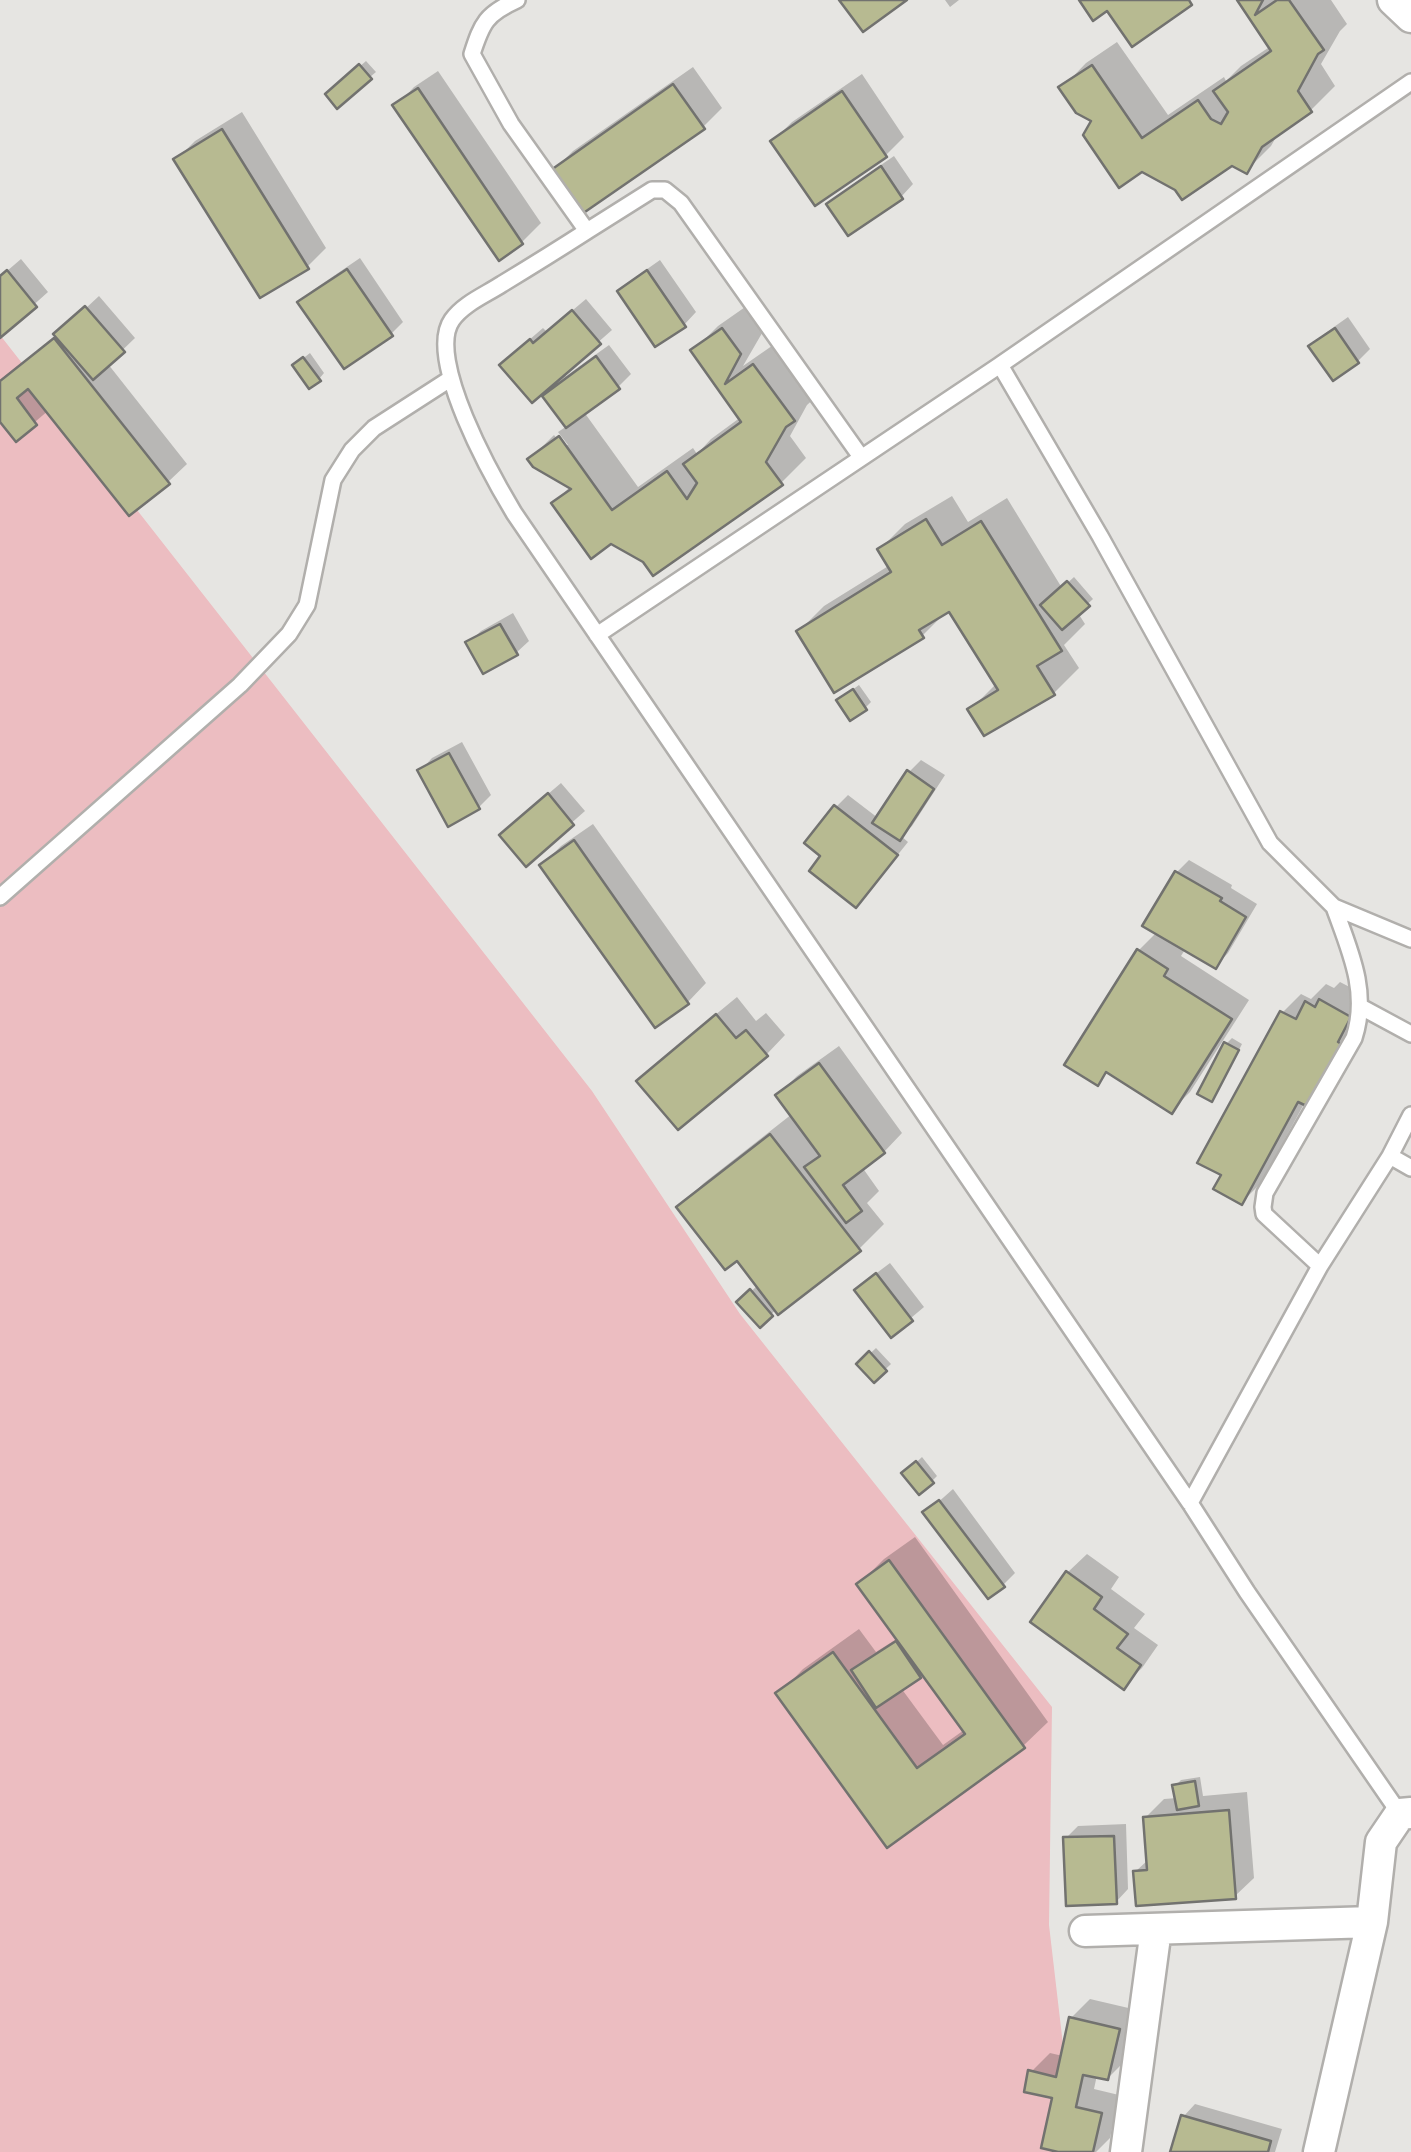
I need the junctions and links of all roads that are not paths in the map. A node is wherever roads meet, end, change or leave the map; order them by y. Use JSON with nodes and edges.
{"nodes":[{"id":1,"x":517,"y":0,"type":"edge"},
{"id":2,"x":1393,"y":0,"type":"edge"},
{"id":3,"x":1411,"y":17,"type":"edge"},
{"id":4,"x":1411,"y":82,"type":"edge"},
{"id":5,"x":587,"y":231,"type":"junction"},
{"id":6,"x":1000,"y":364,"type":"junction"},
{"id":7,"x":450,"y":378,"type":"junction"},
{"id":8,"x":862,"y":457,"type":"junction"},
{"id":9,"x":597,"y":635,"type":"junction"},
{"id":10,"x":0,"y":897,"type":"edge"},
{"id":11,"x":1334,"y":907,"type":"junction"},
{"id":12,"x":1411,"y":939,"type":"edge"},
{"id":13,"x":1361,"y":1006,"type":"junction"},
{"id":14,"x":1411,"y":1034,"type":"edge"},
{"id":15,"x":1411,"y":1115,"type":"edge"},
{"id":16,"x":1390,"y":1156,"type":"junction"},
{"id":17,"x":1411,"y":1168,"type":"edge"},
{"id":18,"x":1320,"y":1266,"type":"junction"},
{"id":19,"x":1190,"y":1503,"type":"junction"},
{"id":20,"x":1405,"y":1813,"type":"edge"},
{"id":21,"x":1372,"y":1922,"type":"junction"},
{"id":22,"x":1156,"y":1929,"type":"junction"},
{"id":23,"x":1085,"y":1931,"type":"dead end"},
{"id":24,"x":1126,"y":2152,"type":"edge"},
{"id":25,"x":1319,"y":2152,"type":"edge"}],
"edges":[{"from":1,"to":5,"type":"lane"},
{"from":2,"to":3,"type":"street"},
{"from":4,"to":6,"type":"lane"},
{"from":5,"to":7,"type":"lane"},
{"from":5,"to":8,"type":"lane"},
{"from":6,"to":8,"type":"lane"},
{"from":6,"to":11,"type":"lane"},
{"from":7,"to":9,"type":"lane"},
{"from":7,"to":10,"type":"lane"},
{"from":8,"to":9,"type":"lane"},
{"from":9,"to":19,"type":"lane"},
{"from":11,"to":12,"type":"lane"},
{"from":11,"to":13,"type":"lane"},
{"from":13,"to":14,"type":"lane"},
{"from":13,"to":18,"type":"lane"},
{"from":15,"to":16,"type":"lane"},
{"from":16,"to":17,"type":"lane"},
{"from":16,"to":18,"type":"lane"},
{"from":18,"to":19,"type":"lane"},
{"from":19,"to":20,"type":"lane"},
{"from":20,"to":21,"type":"street"},
{"from":21,"to":22,"type":"street"},
{"from":21,"to":25,"type":"street"},
{"from":22,"to":23,"type":"street"},
{"from":22,"to":24,"type":"street"}]}
